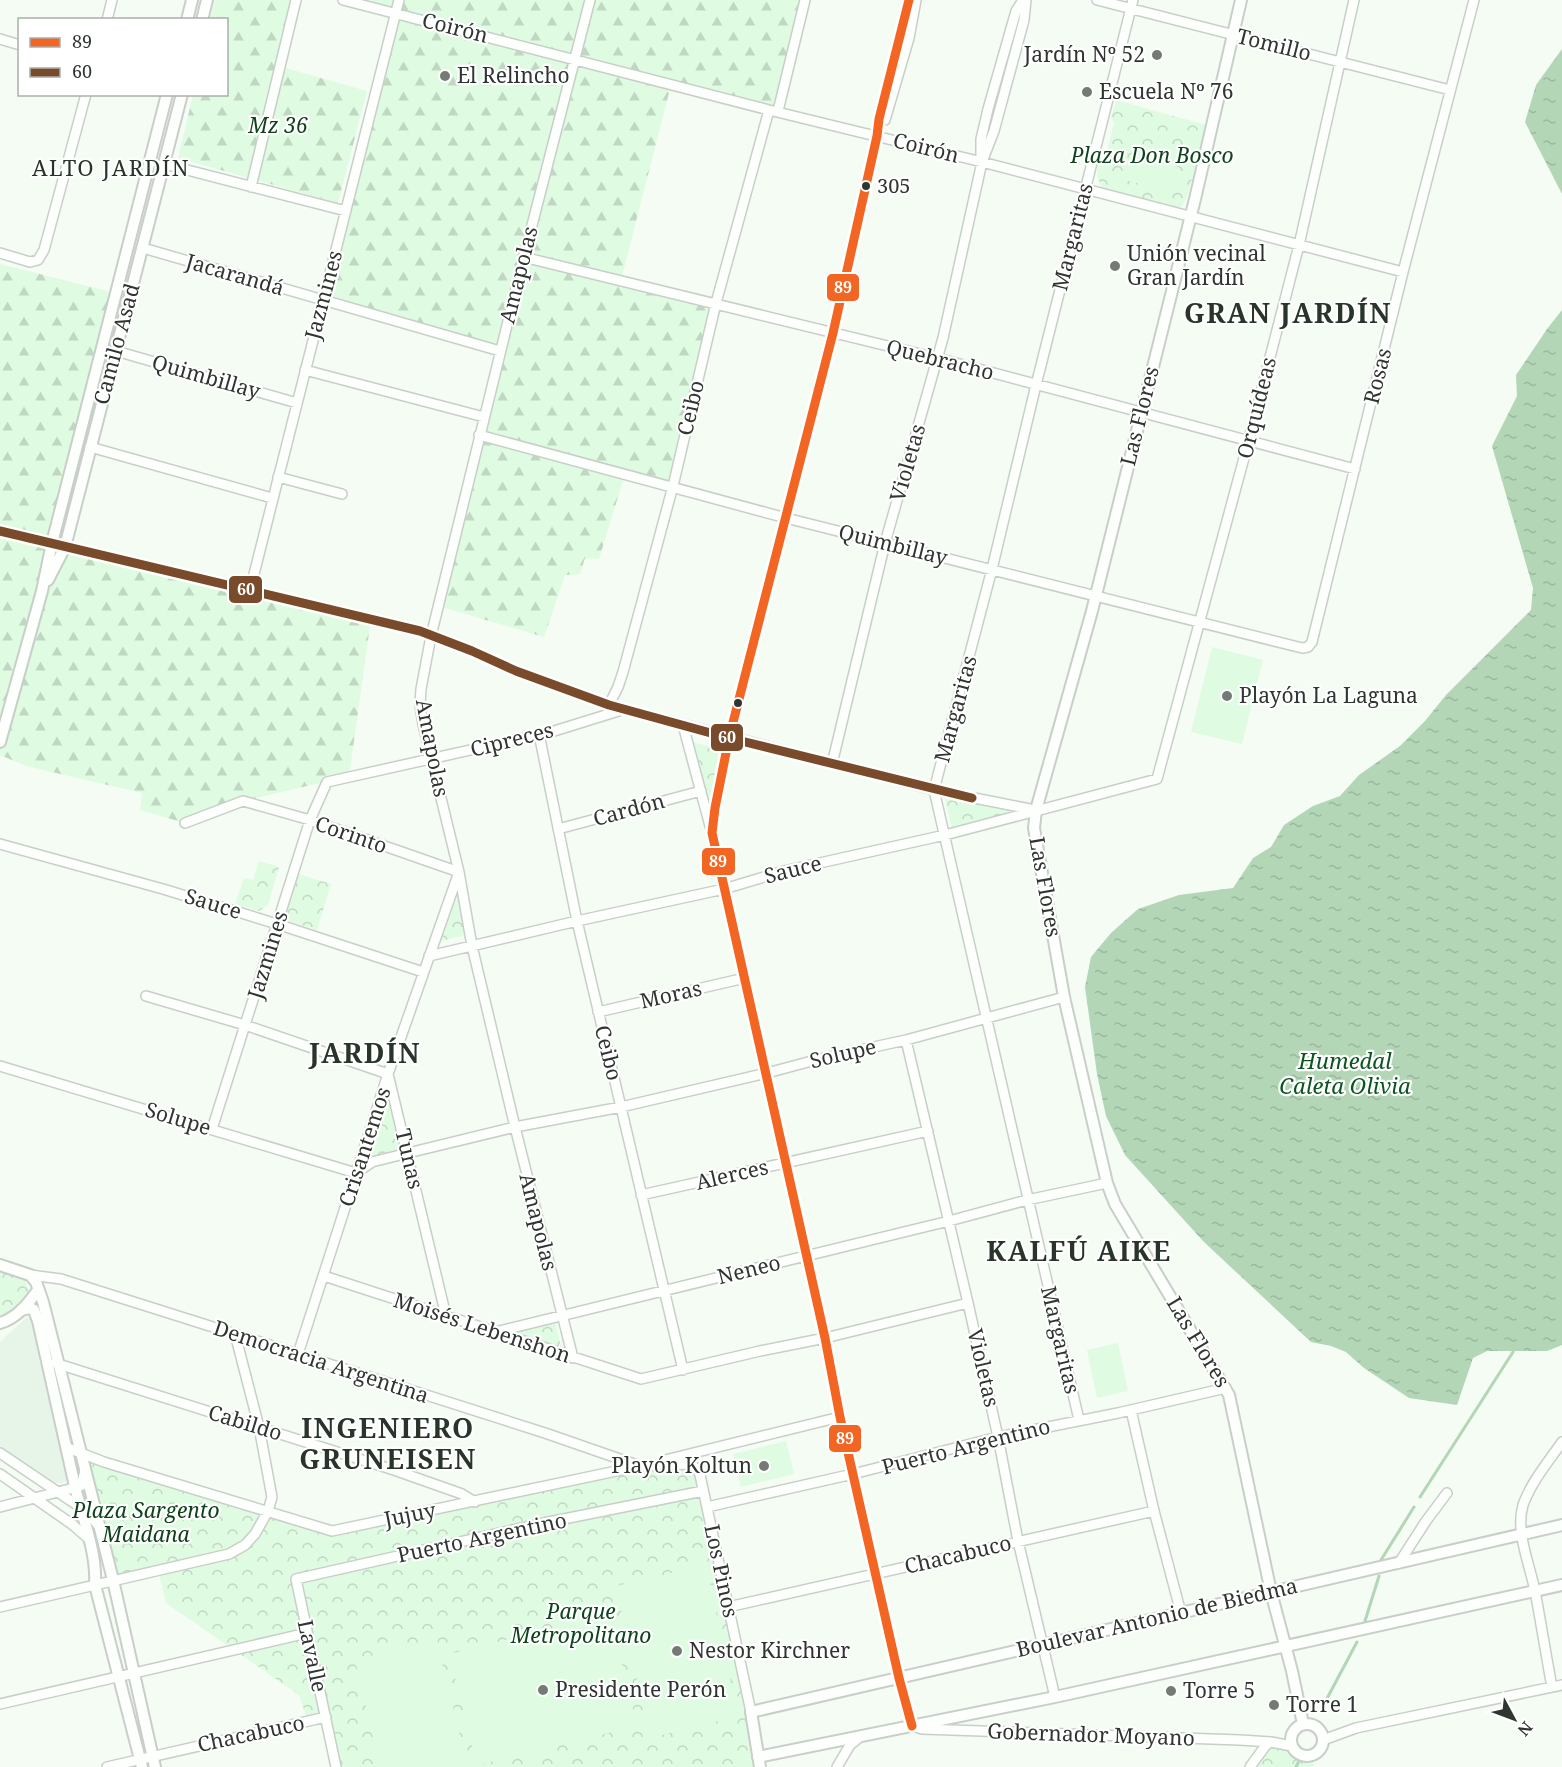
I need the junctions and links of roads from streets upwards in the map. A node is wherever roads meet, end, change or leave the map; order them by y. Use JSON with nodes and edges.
{"nodes":[{"id":1,"x":112,"y":0,"type":"edge"},
{"id":2,"x":192,"y":0,"type":"edge"},
{"id":3,"x":207,"y":0,"type":"edge"},
{"id":4,"x":296,"y":0,"type":"edge"},
{"id":5,"x":343,"y":0,"type":"edge"},
{"id":6,"x":399,"y":0,"type":"edge"},
{"id":7,"x":590,"y":0,"type":"edge"},
{"id":8,"x":805,"y":0,"type":"edge"},
{"id":9,"x":909,"y":0,"type":"edge"},
{"id":10,"x":916,"y":0,"type":"edge"},
{"id":11,"x":1024,"y":0,"type":"edge"},
{"id":12,"x":1097,"y":0,"type":"edge"},
{"id":13,"x":1241,"y":0,"type":"edge"},
{"id":14,"x":1354,"y":0,"type":"edge"},
{"id":15,"x":1474,"y":0,"type":"edge"},
{"id":16,"x":1132,"y":4,"type":"edge"},
{"id":17,"x":396,"y":13,"type":"junction"},
{"id":18,"x":108,"y":18,"type":"edge"},
{"id":19,"x":188,"y":18,"type":"edge"},
{"id":20,"x":202,"y":18,"type":"edge"},
{"id":21,"x":1232,"y":34,"type":"junction"},
{"id":22,"x":0,"y":39,"type":"edge"},
{"id":23,"x":18,"y":44,"type":"edge"},
{"id":24,"x":576,"y":60,"type":"junction"},
{"id":25,"x":1339,"y":62,"type":"junction"},
{"id":26,"x":1450,"y":90,"type":"junction"},
{"id":27,"x":85,"y":96,"type":"edge"},
{"id":28,"x":166,"y":96,"type":"edge"},
{"id":29,"x":181,"y":96,"type":"edge"},
{"id":30,"x":773,"y":110,"type":"junction"},
{"id":31,"x":877,"y":136,"type":"junction"},
{"id":32,"x":981,"y":162,"type":"junction"},
{"id":33,"x":164,"y":164,"type":"junction"},
{"id":34,"x":251,"y":187,"type":"junction"},
{"id":35,"x":1086,"y":189,"type":"junction"},
{"id":36,"x":346,"y":211,"type":"junction"},
{"id":37,"x":1191,"y":215,"type":"junction"},
{"id":38,"x":1299,"y":245,"type":"junction"},
{"id":39,"x":143,"y":248,"type":"junction"},
{"id":40,"x":0,"y":254,"type":"edge"},
{"id":41,"x":523,"y":257,"type":"junction"},
{"id":42,"x":1403,"y":272,"type":"junction"},
{"id":43,"x":322,"y":300,"type":"junction"},
{"id":44,"x":716,"y":303,"type":"junction"},
{"id":45,"x":833,"y":333,"type":"junction"},
{"id":46,"x":116,"y":351,"type":"junction"},
{"id":47,"x":500,"y":351,"type":"junction"},
{"id":48,"x":938,"y":358,"type":"junction"},
{"id":49,"x":305,"y":370,"type":"junction"},
{"id":50,"x":1036,"y":385,"type":"junction"},
{"id":51,"x":297,"y":403,"type":"junction"},
{"id":52,"x":1142,"y":412,"type":"junction"},
{"id":53,"x":484,"y":417,"type":"junction"},
{"id":54,"x":479,"y":435,"type":"junction"},
{"id":55,"x":1249,"y":440,"type":"junction"},
{"id":56,"x":90,"y":447,"type":"junction"},
{"id":57,"x":1355,"y":469,"type":"junction"},
{"id":58,"x":278,"y":477,"type":"junction"},
{"id":59,"x":672,"y":486,"type":"junction"},
{"id":60,"x":342,"y":494,"type":"dead end"},
{"id":61,"x":272,"y":498,"type":"junction"},
{"id":62,"x":786,"y":518,"type":"junction"},
{"id":63,"x":0,"y":531,"type":"edge"},
{"id":64,"x":52,"y":543,"type":"junction"},
{"id":65,"x":885,"y":543,"type":"junction"},
{"id":66,"x":65,"y":547,"type":"junction"},
{"id":67,"x":992,"y":569,"type":"junction"},
{"id":68,"x":250,"y":590,"type":"junction"},
{"id":69,"x":42,"y":591,"type":"junction"},
{"id":70,"x":1096,"y":596,"type":"junction"},
{"id":71,"x":1200,"y":622,"type":"junction"},
{"id":72,"x":431,"y":636,"type":"junction"},
{"id":73,"x":1308,"y":647,"type":"joint"},
{"id":74,"x":609,"y":705,"type":"junction"},
{"id":75,"x":626,"y":709,"type":"junction"},
{"id":76,"x":683,"y":725,"type":"junction"},
{"id":77,"x":539,"y":735,"type":"junction"},
{"id":78,"x":729,"y":738,"type":"junction"},
{"id":79,"x":0,"y":742,"type":"edge"},
{"id":80,"x":432,"y":760,"type":"junction"},
{"id":81,"x":832,"y":764,"type":"junction"},
{"id":82,"x":1157,"y":778,"type":"joint"},
{"id":83,"x":327,"y":782,"type":"joint"},
{"id":84,"x":934,"y":790,"type":"junction"},
{"id":85,"x":701,"y":792,"type":"junction"},
{"id":86,"x":1036,"y":810,"type":"junction"},
{"id":87,"x":310,"y":820,"type":"junction"},
{"id":88,"x":185,"y":823,"type":"dead end"},
{"id":89,"x":558,"y":829,"type":"junction"},
{"id":90,"x":712,"y":833,"type":"junction"},
{"id":91,"x":945,"y":835,"type":"junction"},
{"id":92,"x":0,"y":844,"type":"edge"},
{"id":93,"x":459,"y":872,"type":"junction"},
{"id":94,"x":724,"y":889,"type":"junction"},
{"id":95,"x":577,"y":921,"type":"junction"},
{"id":96,"x":277,"y":924,"type":"junction"},
{"id":97,"x":472,"y":946,"type":"junction"},
{"id":98,"x":429,"y":956,"type":"junction"},
{"id":99,"x":423,"y":972,"type":"junction"},
{"id":100,"x":745,"y":978,"type":"junction"},
{"id":101,"x":146,"y":996,"type":"dead end"},
{"id":102,"x":1064,"y":997,"type":"junction"},
{"id":103,"x":598,"y":1012,"type":"junction"},
{"id":104,"x":986,"y":1017,"type":"junction"},
{"id":105,"x":245,"y":1025,"type":"junction"},
{"id":106,"x":906,"y":1040,"type":"junction"},
{"id":107,"x":0,"y":1066,"type":"edge"},
{"id":108,"x":766,"y":1073,"type":"junction"},
{"id":109,"x":388,"y":1074,"type":"junction"},
{"id":110,"x":621,"y":1107,"type":"junction"},
{"id":111,"x":515,"y":1127,"type":"junction"},
{"id":112,"x":212,"y":1129,"type":"junction"},
{"id":113,"x":928,"y":1131,"type":"junction"},
{"id":114,"x":408,"y":1153,"type":"junction"},
{"id":115,"x":785,"y":1163,"type":"junction"},
{"id":116,"x":356,"y":1173,"type":"junction"},
{"id":117,"x":1107,"y":1183,"type":"junction"},
{"id":118,"x":641,"y":1195,"type":"junction"},
{"id":119,"x":1027,"y":1200,"type":"junction"},
{"id":120,"x":949,"y":1221,"type":"junction"},
{"id":121,"x":806,"y":1256,"type":"junction"},
{"id":122,"x":0,"y":1265,"type":"edge"},
{"id":123,"x":30,"y":1275,"type":"junction"},
{"id":124,"x":324,"y":1276,"type":"junction"},
{"id":125,"x":61,"y":1279,"type":"junction"},
{"id":126,"x":38,"y":1290,"type":"junction"},
{"id":127,"x":663,"y":1291,"type":"junction"},
{"id":128,"x":968,"y":1304,"type":"junction"},
{"id":129,"x":21,"y":1310,"type":"junction"},
{"id":130,"x":561,"y":1315,"type":"junction"},
{"id":131,"x":446,"y":1316,"type":"junction"},
{"id":132,"x":0,"y":1323,"type":"edge"},
{"id":133,"x":495,"y":1332,"type":"junction"},
{"id":134,"x":236,"y":1334,"type":"junction"},
{"id":135,"x":825,"y":1338,"type":"junction"},
{"id":136,"x":298,"y":1354,"type":"junction"},
{"id":137,"x":573,"y":1358,"type":"junction"},
{"id":138,"x":47,"y":1359,"type":"junction"},
{"id":139,"x":59,"y":1364,"type":"junction"},
{"id":140,"x":683,"y":1370,"type":"junction"},
{"id":141,"x":1226,"y":1388,"type":"junction"},
{"id":142,"x":1131,"y":1410,"type":"junction"},
{"id":143,"x":840,"y":1417,"type":"junction"},
{"id":144,"x":1079,"y":1420,"type":"junction"},
{"id":145,"x":259,"y":1427,"type":"junction"},
{"id":146,"x":998,"y":1437,"type":"junction"},
{"id":147,"x":1562,"y":1442,"type":"edge"},
{"id":148,"x":68,"y":1448,"type":"junction"},
{"id":149,"x":81,"y":1452,"type":"junction"},
{"id":150,"x":0,"y":1453,"type":"edge"},
{"id":151,"x":640,"y":1466,"type":"junction"},
{"id":152,"x":85,"y":1471,"type":"junction"},
{"id":153,"x":0,"y":1473,"type":"edge"},
{"id":154,"x":853,"y":1474,"type":"junction"},
{"id":155,"x":76,"y":1488,"type":"junction"},
{"id":156,"x":58,"y":1491,"type":"junction"},
{"id":157,"x":703,"y":1491,"type":"junction"},
{"id":158,"x":1447,"y":1493,"type":"dead end"},
{"id":159,"x":35,"y":1498,"type":"junction"},
{"id":160,"x":475,"y":1502,"type":"junction"},
{"id":161,"x":0,"y":1507,"type":"edge"},
{"id":162,"x":80,"y":1507,"type":"junction"},
{"id":163,"x":707,"y":1507,"type":"junction"},
{"id":164,"x":268,"y":1511,"type":"junction"},
{"id":165,"x":1154,"y":1512,"type":"junction"},
{"id":166,"x":98,"y":1525,"type":"junction"},
{"id":167,"x":1562,"y":1525,"type":"edge"},
{"id":168,"x":1522,"y":1533,"type":"junction"},
{"id":169,"x":89,"y":1539,"type":"junction"},
{"id":170,"x":1018,"y":1542,"type":"junction"},
{"id":171,"x":1399,"y":1563,"type":"junction"},
{"id":172,"x":875,"y":1574,"type":"junction"},
{"id":173,"x":296,"y":1579,"type":"joint"},
{"id":174,"x":113,"y":1580,"type":"junction"},
{"id":175,"x":95,"y":1585,"type":"junction"},
{"id":176,"x":1562,"y":1585,"type":"edge"},
{"id":177,"x":1535,"y":1591,"type":"junction"},
{"id":178,"x":1271,"y":1592,"type":"junction"},
{"id":179,"x":0,"y":1607,"type":"edge"},
{"id":180,"x":728,"y":1607,"type":"junction"},
{"id":181,"x":1181,"y":1613,"type":"junction"},
{"id":182,"x":307,"y":1633,"type":"junction"},
{"id":183,"x":1042,"y":1644,"type":"junction"},
{"id":184,"x":1286,"y":1647,"type":"junction"},
{"id":185,"x":132,"y":1673,"type":"junction"},
{"id":186,"x":118,"y":1676,"type":"junction"},
{"id":187,"x":899,"y":1678,"type":"junction"},
{"id":188,"x":1557,"y":1686,"type":"edge"},
{"id":189,"x":1055,"y":1697,"type":"junction"},
{"id":190,"x":0,"y":1704,"type":"edge"},
{"id":191,"x":751,"y":1712,"type":"junction"},
{"id":192,"x":326,"y":1717,"type":"junction"},
{"id":193,"x":1303,"y":1724,"type":"junction"},
{"id":194,"x":912,"y":1726,"type":"junction"},
{"id":195,"x":861,"y":1736,"type":"junction"},
{"id":196,"x":1323,"y":1740,"type":"junction"},
{"id":197,"x":1271,"y":1742,"type":"junction"},
{"id":198,"x":1292,"y":1746,"type":"junction"},
{"id":199,"x":1311,"y":1755,"type":"junction"},
{"id":200,"x":153,"y":1761,"type":"edge"},
{"id":201,"x":759,"y":1762,"type":"edge"},
{"id":202,"x":141,"y":1763,"type":"edge"},
{"id":203,"x":107,"y":1767,"type":"edge"},
{"id":204,"x":336,"y":1767,"type":"edge"},
{"id":205,"x":837,"y":1767,"type":"edge"},
{"id":206,"x":1250,"y":1767,"type":"edge"},
{"id":207,"x":1314,"y":1767,"type":"edge"}],
"edges":[{"from":1,"to":18,"type":"street"},
{"from":2,"to":19,"type":"street"},
{"from":3,"to":20,"type":"street"},
{"from":4,"to":34,"type":"street"},
{"from":5,"to":17,"type":"street","name":"Coirón"},
{"from":6,"to":17,"type":"street","name":"Jazmines"},
{"from":7,"to":24,"type":"street","name":"Amapolas"},
{"from":8,"to":30,"type":"street","name":"Ceibo"},
{"from":9,"to":31,"type":"street"},
{"from":10,"to":31,"type":"street"},
{"from":11,"to":32,"type":"street","name":"Violetas"},
{"from":12,"to":16,"type":"street","name":"Tomillo"},
{"from":13,"to":21,"type":"street","name":"Las Flores"},
{"from":14,"to":25,"type":"street","name":"Orquídeas"},
{"from":15,"to":26,"type":"street","name":"Rosas"},
{"from":16,"to":21,"type":"street","name":"Tomillo"},
{"from":16,"to":35,"type":"street","name":"Margaritas"},
{"from":17,"to":24,"type":"street","name":"Coirón"},
{"from":17,"to":36,"type":"street","name":"Jazmines"},
{"from":21,"to":25,"type":"street","name":"Tomillo"},
{"from":21,"to":37,"type":"street","name":"Las Flores"},
{"from":22,"to":23,"type":"street"},
{"from":24,"to":30,"type":"street","name":"Coirón"},
{"from":24,"to":41,"type":"street","name":"Amapolas"},
{"from":25,"to":26,"type":"street","name":"Tomillo"},
{"from":25,"to":38,"type":"street","name":"Orquídeas"},
{"from":26,"to":42,"type":"street","name":"Rosas"},
{"from":27,"to":40,"type":"street"},
{"from":28,"to":64,"type":"street","name":"Camilo Asad"},
{"from":29,"to":33,"type":"street","name":"Camilo Asad"},
{"from":30,"to":31,"type":"street","name":"Coirón"},
{"from":30,"to":44,"type":"street","name":"Ceibo"},
{"from":31,"to":32,"type":"street","name":"Coirón"},
{"from":31,"to":45,"type":"street"},
{"from":32,"to":35,"type":"street","name":"Coirón"},
{"from":32,"to":48,"type":"street","name":"Violetas"},
{"from":33,"to":34,"type":"street"},
{"from":33,"to":39,"type":"street","name":"Camilo Asad"},
{"from":34,"to":36,"type":"street"},
{"from":35,"to":37,"type":"street","name":"Coirón"},
{"from":35,"to":50,"type":"street","name":"Margaritas"},
{"from":36,"to":43,"type":"street","name":"Jazmines"},
{"from":37,"to":38,"type":"street","name":"Coirón"},
{"from":37,"to":52,"type":"street","name":"Las Flores"},
{"from":38,"to":42,"type":"street","name":"Coirón"},
{"from":38,"to":55,"type":"street","name":"Orquídeas"},
{"from":39,"to":43,"type":"street","name":"Jacarandá"},
{"from":39,"to":46,"type":"street","name":"Camilo Asad"},
{"from":41,"to":44,"type":"street","name":"Quebracho"},
{"from":41,"to":47,"type":"street","name":"Amapolas"},
{"from":42,"to":57,"type":"street","name":"Rosas"},
{"from":43,"to":47,"type":"street","name":"Jacarandá"},
{"from":43,"to":49,"type":"street","name":"Jazmines"},
{"from":44,"to":45,"type":"street","name":"Quebracho"},
{"from":44,"to":59,"type":"street","name":"Ceibo"},
{"from":45,"to":48,"type":"street","name":"Quebracho"},
{"from":45,"to":62,"type":"street"},
{"from":46,"to":51,"type":"street","name":"Quimbillay"},
{"from":46,"to":56,"type":"street","name":"Camilo Asad"},
{"from":47,"to":53,"type":"street","name":"Amapolas"},
{"from":48,"to":50,"type":"street","name":"Quebracho"},
{"from":48,"to":65,"type":"street","name":"Violetas"},
{"from":49,"to":51,"type":"street","name":"Jazmines"},
{"from":49,"to":53,"type":"street"},
{"from":50,"to":52,"type":"street","name":"Quebracho"},
{"from":50,"to":67,"type":"street","name":"Margaritas"},
{"from":51,"to":58,"type":"street","name":"Jazmines"},
{"from":52,"to":55,"type":"street","name":"Quebracho"},
{"from":52,"to":70,"type":"street","name":"Las Flores"},
{"from":53,"to":54,"type":"street","name":"Amapolas"},
{"from":54,"to":59,"type":"street","name":"Quimbillay"},
{"from":54,"to":72,"type":"street","name":"Amapolas"},
{"from":55,"to":57,"type":"street","name":"Quebracho"},
{"from":55,"to":71,"type":"street","name":"Orquídeas"},
{"from":56,"to":61,"type":"street"},
{"from":56,"to":66,"type":"street","name":"Camilo Asad"},
{"from":57,"to":73,"type":"street","name":"Rosas"},
{"from":58,"to":60,"type":"street"},
{"from":58,"to":61,"type":"street","name":"Jazmines"},
{"from":59,"to":62,"type":"street","name":"Quimbillay"},
{"from":59,"to":74,"type":"street","name":"Ceibo"},
{"from":61,"to":68,"type":"street","name":"Jazmines"},
{"from":62,"to":65,"type":"street","name":"Quimbillay"},
{"from":62,"to":78,"type":"street"},
{"from":63,"to":64,"type":"street"},
{"from":64,"to":66,"type":"street"},
{"from":64,"to":69,"type":"street","name":"Camilo Asad"},
{"from":65,"to":67,"type":"street","name":"Quimbillay"},
{"from":65,"to":81,"type":"street","name":"Violetas"},
{"from":66,"to":68,"type":"street"},
{"from":66,"to":69,"type":"street","name":"Camilo Asad"},
{"from":67,"to":70,"type":"street","name":"Quimbillay"},
{"from":67,"to":84,"type":"street","name":"Margaritas"},
{"from":68,"to":72,"type":"street"},
{"from":69,"to":79,"type":"street","name":"Camilo Asad"},
{"from":70,"to":71,"type":"street","name":"Quimbillay"},
{"from":70,"to":86,"type":"street","name":"Las Flores"},
{"from":71,"to":73,"type":"street","name":"Quimbillay"},
{"from":71,"to":82,"type":"street","name":"Orquídeas"},
{"from":72,"to":74,"type":"street"},
{"from":72,"to":80,"type":"street","name":"Amapolas"},
{"from":74,"to":75,"type":"street"},
{"from":75,"to":76,"type":"street"},
{"from":75,"to":77,"type":"street","name":"Cipreces"},
{"from":76,"to":78,"type":"street"},
{"from":76,"to":85,"type":"street"},
{"from":77,"to":80,"type":"street","name":"Cipreces"},
{"from":77,"to":89,"type":"street","name":"Ceibo"},
{"from":78,"to":81,"type":"street"},
{"from":78,"to":90,"type":"street"},
{"from":80,"to":83,"type":"street","name":"Cipreces"},
{"from":80,"to":93,"type":"street","name":"Amapolas"},
{"from":81,"to":84,"type":"street"},
{"from":82,"to":86,"type":"street","name":"Sauce"},
{"from":83,"to":87,"type":"street","name":"Jazmines"},
{"from":84,"to":86,"type":"street"},
{"from":84,"to":91,"type":"street","name":"Margaritas"},
{"from":85,"to":89,"type":"street","name":"Cardón"},
{"from":85,"to":90,"type":"street"},
{"from":86,"to":91,"type":"street","name":"Sauce"},
{"from":86,"to":102,"type":"street","name":"Las Flores"},
{"from":87,"to":88,"type":"street","name":"Corinto"},
{"from":87,"to":93,"type":"street","name":"Corinto"},
{"from":87,"to":96,"type":"street","name":"Jazmines"},
{"from":89,"to":95,"type":"street","name":"Ceibo"},
{"from":90,"to":94,"type":"street"},
{"from":91,"to":94,"type":"street","name":"Sauce"},
{"from":91,"to":104,"type":"street","name":"Margaritas"},
{"from":92,"to":96,"type":"street","name":"Sauce"},
{"from":93,"to":97,"type":"street","name":"Amapolas"},
{"from":93,"to":98,"type":"street","name":"Crisantemos"},
{"from":94,"to":95,"type":"street","name":"Sauce"},
{"from":94,"to":100,"type":"street"},
{"from":95,"to":97,"type":"street","name":"Sauce"},
{"from":95,"to":103,"type":"street","name":"Ceibo"},
{"from":96,"to":99,"type":"street","name":"Sauce"},
{"from":96,"to":105,"type":"street","name":"Jazmines"},
{"from":97,"to":98,"type":"street","name":"Sauce"},
{"from":97,"to":111,"type":"street","name":"Amapolas"},
{"from":98,"to":99,"type":"street","name":"Crisantemos"},
{"from":99,"to":109,"type":"street","name":"Crisantemos"},
{"from":100,"to":103,"type":"street","name":"Moras"},
{"from":100,"to":108,"type":"street"},
{"from":101,"to":105,"type":"street"},
{"from":102,"to":104,"type":"street","name":"Solupe"},
{"from":102,"to":117,"type":"street","name":"Las Flores"},
{"from":103,"to":110,"type":"street","name":"Ceibo"},
{"from":104,"to":106,"type":"street","name":"Solupe"},
{"from":104,"to":119,"type":"street","name":"Margaritas"},
{"from":105,"to":109,"type":"street"},
{"from":105,"to":112,"type":"street","name":"Jazmines"},
{"from":106,"to":108,"type":"street","name":"Solupe"},
{"from":106,"to":113,"type":"street","name":"Violetas"},
{"from":107,"to":112,"type":"street","name":"Solupe"},
{"from":108,"to":110,"type":"street","name":"Solupe"},
{"from":108,"to":115,"type":"street"},
{"from":109,"to":114,"type":"street","name":"Tunas"},
{"from":109,"to":116,"type":"street","name":"Crisantemos"},
{"from":110,"to":111,"type":"street","name":"Solupe"},
{"from":110,"to":118,"type":"street","name":"Ceibo"},
{"from":111,"to":114,"type":"street","name":"Solupe"},
{"from":111,"to":130,"type":"street","name":"Amapolas"},
{"from":112,"to":116,"type":"street","name":"Solupe"},
{"from":113,"to":115,"type":"street","name":"Alerces"},
{"from":113,"to":120,"type":"street","name":"Violetas"},
{"from":114,"to":116,"type":"street","name":"Solupe"},
{"from":114,"to":131,"type":"street","name":"Tunas"},
{"from":115,"to":118,"type":"street","name":"Alerces"},
{"from":115,"to":121,"type":"street"},
{"from":116,"to":124,"type":"street","name":"Crisantemos"},
{"from":117,"to":119,"type":"street","name":"Neneo"},
{"from":117,"to":141,"type":"street","name":"Las Flores"},
{"from":118,"to":127,"type":"street","name":"Ceibo"},
{"from":119,"to":120,"type":"street","name":"Neneo"},
{"from":119,"to":144,"type":"street","name":"Margaritas"},
{"from":120,"to":121,"type":"street","name":"Neneo"},
{"from":120,"to":128,"type":"street","name":"Violetas"},
{"from":121,"to":127,"type":"street","name":"Neneo"},
{"from":121,"to":135,"type":"street"},
{"from":122,"to":123,"type":"street","name":"Democracia Argentina"},
{"from":123,"to":125,"type":"street","name":"Democracia Argentina"},
{"from":123,"to":126,"type":"street"},
{"from":124,"to":131,"type":"street","name":"Moisés Lebenshon"},
{"from":124,"to":136,"type":"street","name":"Crisantemos"},
{"from":125,"to":126,"type":"street"},
{"from":125,"to":134,"type":"street","name":"Democracia Argentina"},
{"from":126,"to":129,"type":"street"},
{"from":126,"to":139,"type":"street"},
{"from":127,"to":130,"type":"street","name":"Neneo"},
{"from":127,"to":140,"type":"street","name":"Ceibo"},
{"from":128,"to":135,"type":"street"},
{"from":128,"to":146,"type":"street","name":"Violetas"},
{"from":129,"to":132,"type":"street"},
{"from":129,"to":138,"type":"street"},
{"from":130,"to":133,"type":"street","name":"Neneo"},
{"from":130,"to":137,"type":"street","name":"Amapolas"},
{"from":131,"to":133,"type":"street","name":"Moisés Lebenshon"},
{"from":133,"to":137,"type":"street","name":"Moisés Lebenshon"},
{"from":134,"to":136,"type":"street","name":"Democracia Argentina"},
{"from":134,"to":145,"type":"street"},
{"from":135,"to":140,"type":"street"},
{"from":135,"to":143,"type":"street"},
{"from":136,"to":151,"type":"street","name":"Democracia Argentina"},
{"from":137,"to":140,"type":"street","name":"Moisés Lebenshon"},
{"from":138,"to":139,"type":"street","name":"Cabildo"},
{"from":138,"to":148,"type":"street"},
{"from":139,"to":145,"type":"street","name":"Cabildo"},
{"from":139,"to":149,"type":"street"},
{"from":141,"to":142,"type":"street","name":"Puerto Argentino"},
{"from":141,"to":178,"type":"street","name":"Las Flores"},
{"from":142,"to":144,"type":"street","name":"Puerto Argentino"},
{"from":142,"to":165,"type":"street"},
{"from":143,"to":151,"type":"street","name":"Jujuy"},
{"from":143,"to":154,"type":"street"},
{"from":144,"to":146,"type":"street","name":"Puerto Argentino"},
{"from":145,"to":160,"type":"street","name":"Cabildo"},
{"from":145,"to":164,"type":"street"},
{"from":146,"to":154,"type":"street","name":"Puerto Argentino"},
{"from":146,"to":170,"type":"street","name":"Violetas"},
{"from":147,"to":168,"type":"street"},
{"from":148,"to":149,"type":"street","name":"Jujuy"},
{"from":148,"to":155,"type":"street"},
{"from":149,"to":152,"type":"street"},
{"from":149,"to":164,"type":"street","name":"Jujuy"},
{"from":150,"to":156,"type":"street"},
{"from":151,"to":157,"type":"street","name":"Los Pinos"},
{"from":151,"to":160,"type":"street","name":"Jujuy"},
{"from":152,"to":155,"type":"street"},
{"from":152,"to":166,"type":"street"},
{"from":153,"to":159,"type":"street"},
{"from":154,"to":163,"type":"street","name":"Puerto Argentino"},
{"from":154,"to":172,"type":"street"},
{"from":155,"to":156,"type":"street"},
{"from":155,"to":162,"type":"street"},
{"from":156,"to":159,"type":"street"},
{"from":156,"to":162,"type":"street"},
{"from":157,"to":163,"type":"street","name":"Los Pinos"},
{"from":157,"to":173,"type":"street","name":"Puerto Argentino"},
{"from":158,"to":171,"type":"street"},
{"from":159,"to":161,"type":"street"},
{"from":159,"to":169,"type":"street"},
{"from":160,"to":164,"type":"street","name":"Jujuy"},
{"from":162,"to":166,"type":"street"},
{"from":162,"to":169,"type":"street"},
{"from":163,"to":180,"type":"street","name":"Los Pinos"},
{"from":164,"to":174,"type":"street"},
{"from":165,"to":170,"type":"street","name":"Chacabuco"},
{"from":165,"to":181,"type":"street"},
{"from":166,"to":174,"type":"street"},
{"from":167,"to":168,"type":"street","name":"Boulevar Antonio de Biedma"},
{"from":168,"to":171,"type":"street","name":"Boulevar Antonio de Biedma"},
{"from":168,"to":177,"type":"street"},
{"from":169,"to":175,"type":"street"},
{"from":170,"to":172,"type":"street","name":"Chacabuco"},
{"from":170,"to":183,"type":"street","name":"Violetas"},
{"from":171,"to":178,"type":"street","name":"Boulevar Antonio de Biedma"},
{"from":172,"to":180,"type":"street","name":"Chacabuco"},
{"from":172,"to":187,"type":"street"},
{"from":173,"to":182,"type":"street","name":"Lavalle"},
{"from":174,"to":175,"type":"street"},
{"from":174,"to":185,"type":"street"},
{"from":175,"to":179,"type":"street"},
{"from":175,"to":186,"type":"street"},
{"from":176,"to":177,"type":"street"},
{"from":177,"to":184,"type":"street"},
{"from":177,"to":188,"type":"street"},
{"from":178,"to":181,"type":"street","name":"Boulevar Antonio de Biedma"},
{"from":178,"to":184,"type":"street","name":"Las Flores"},
{"from":180,"to":191,"type":"street","name":"Los Pinos"},
{"from":181,"to":183,"type":"street","name":"Boulevar Antonio de Biedma"},
{"from":182,"to":185,"type":"street"},
{"from":182,"to":192,"type":"street","name":"Lavalle"},
{"from":183,"to":187,"type":"street","name":"Boulevar Antonio de Biedma"},
{"from":183,"to":189,"type":"street","name":"Violetas"},
{"from":184,"to":189,"type":"street"},
{"from":184,"to":193,"type":"street","name":"Las Flores"},
{"from":185,"to":186,"type":"street"},
{"from":185,"to":200,"type":"street"},
{"from":186,"to":190,"type":"street"},
{"from":186,"to":202,"type":"street"},
{"from":187,"to":191,"type":"street","name":"Boulevar Antonio de Biedma"},
{"from":187,"to":194,"type":"street"},
{"from":188,"to":196,"type":"street"},
{"from":189,"to":194,"type":"street"},
{"from":191,"to":201,"type":"street","name":"Los Pinos"},
{"from":192,"to":200,"type":"street","name":"Chacabuco"},
{"from":192,"to":204,"type":"street","name":"Lavalle"},
{"from":193,"to":196,"type":"street"},
{"from":193,"to":198,"type":"street"},
{"from":194,"to":195,"type":"street"},
{"from":194,"to":197,"type":"street","name":"Gobernador Moyano"},
{"from":195,"to":201,"type":"street"},
{"from":195,"to":205,"type":"street"},
{"from":196,"to":199,"type":"street"},
{"from":197,"to":198,"type":"street","name":"Gobernador Moyano"},
{"from":197,"to":206,"type":"street"},
{"from":198,"to":199,"type":"street"},
{"from":199,"to":207,"type":"street"},
{"from":200,"to":202,"type":"street","name":"Chacabuco"},
{"from":202,"to":203,"type":"street","name":"Chacabuco"}]}
